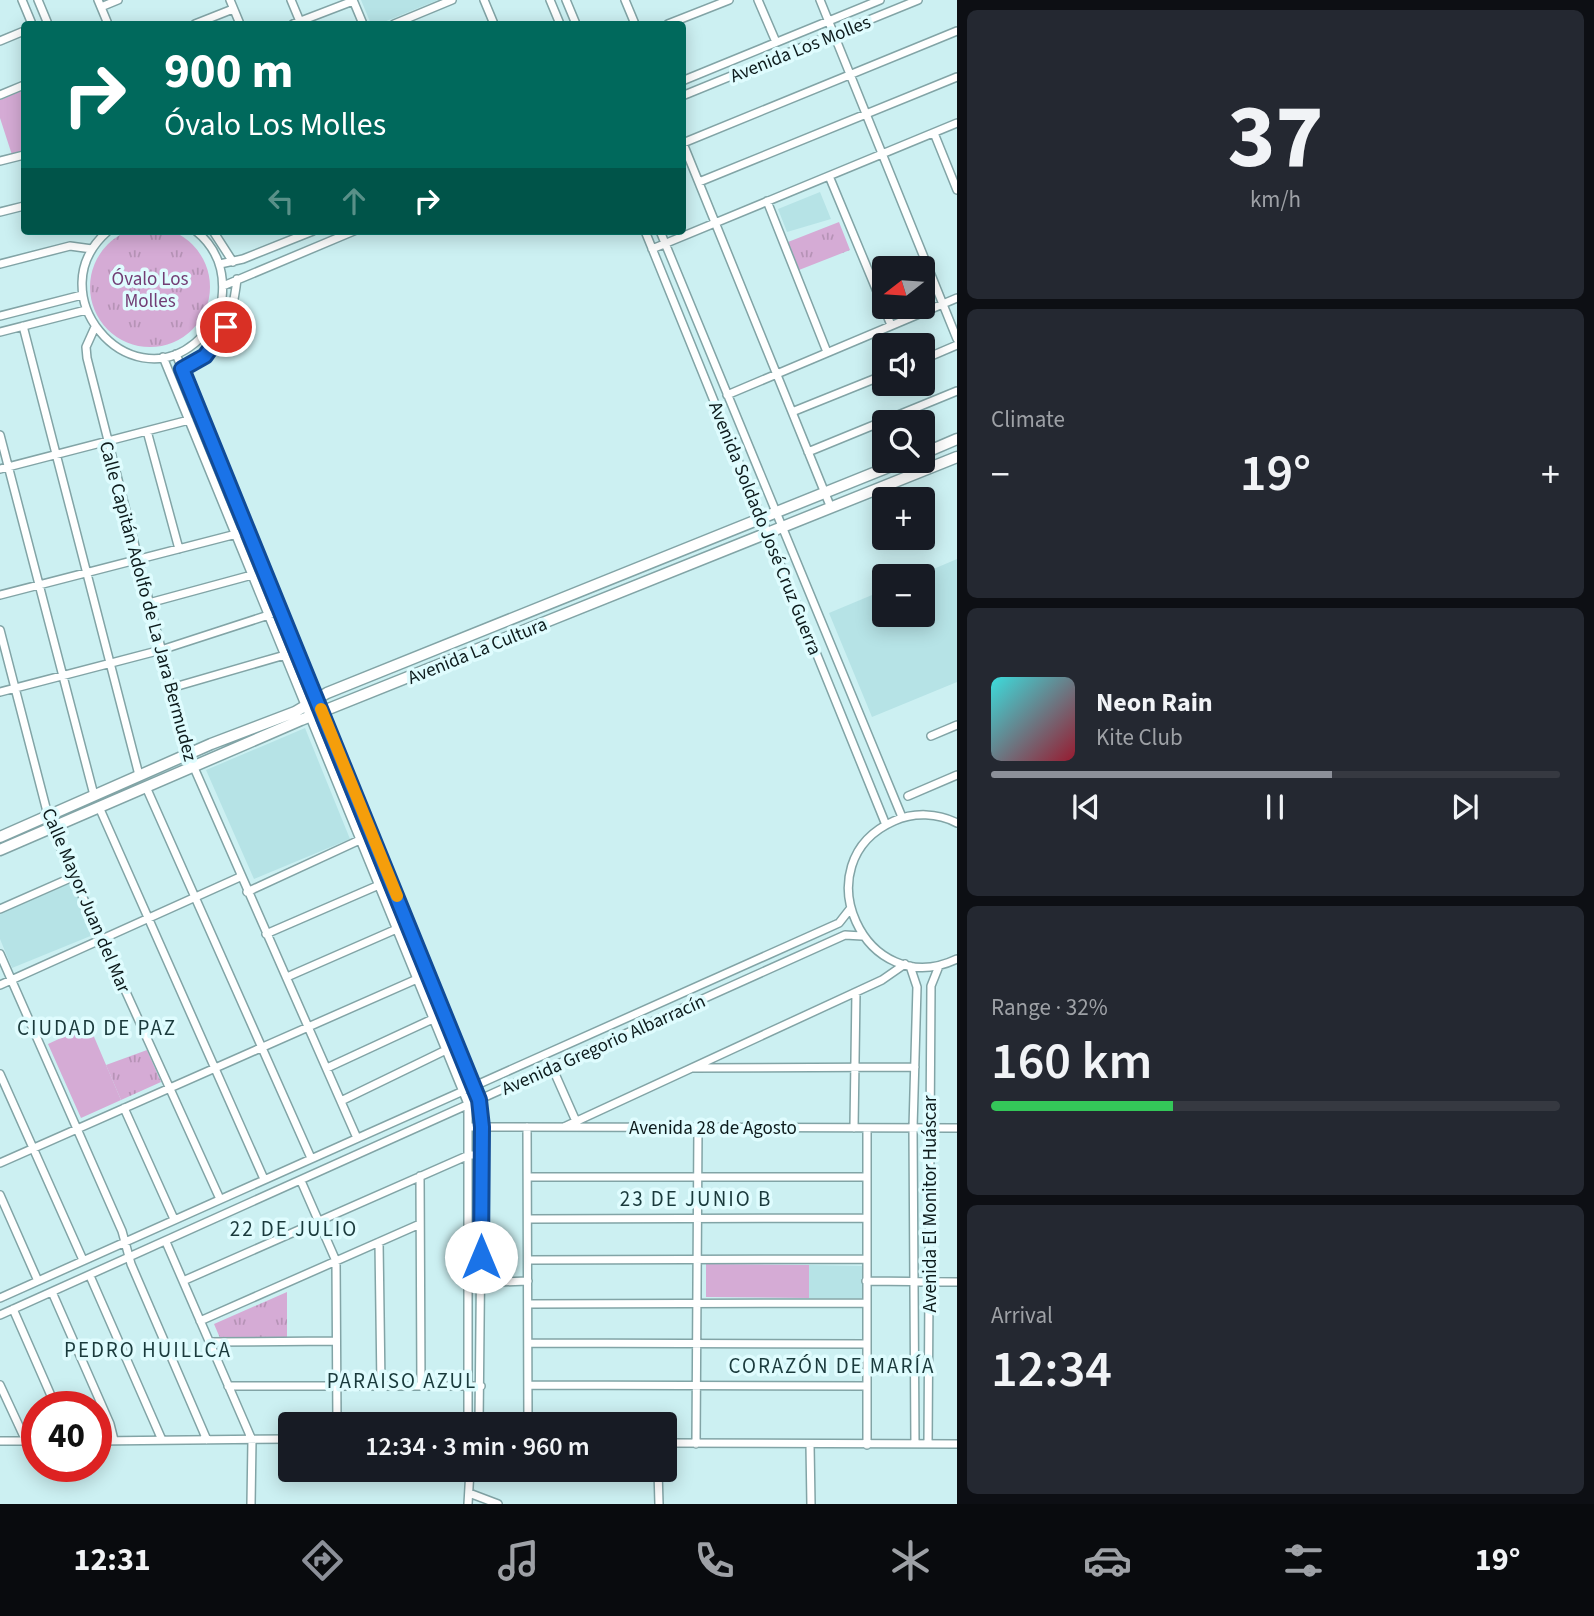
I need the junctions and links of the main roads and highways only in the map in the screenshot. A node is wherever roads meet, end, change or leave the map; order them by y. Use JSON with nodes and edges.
{"nodes":[{"id":1,"x":957,"y":439,"type":"edge"},
{"id":2,"x":935,"y":448,"type":"edge"},
{"id":3,"x":957,"y":457,"type":"edge"},
{"id":4,"x":874,"y":473,"type":"edge"},
{"id":5,"x":541,"y":608,"type":"junction"},
{"id":6,"x":546,"y":622,"type":"junction"},
{"id":7,"x":1,"y":833,"type":"edge"},
{"id":8,"x":0,"y":850,"type":"edge"}],
"edges":[{"from":1,"to":2,"type":"main road"},
{"from":3,"to":6,"type":"main road","name":"Avenida La Cultura"},
{"from":4,"to":5,"type":"main road","name":"Avenida La Cultura"},
{"from":5,"to":6,"type":"main road"},
{"from":5,"to":7,"type":"main road","name":"Avenida La Cultura"},
{"from":6,"to":8,"type":"main road","name":"Avenida La Cultura"}]}
